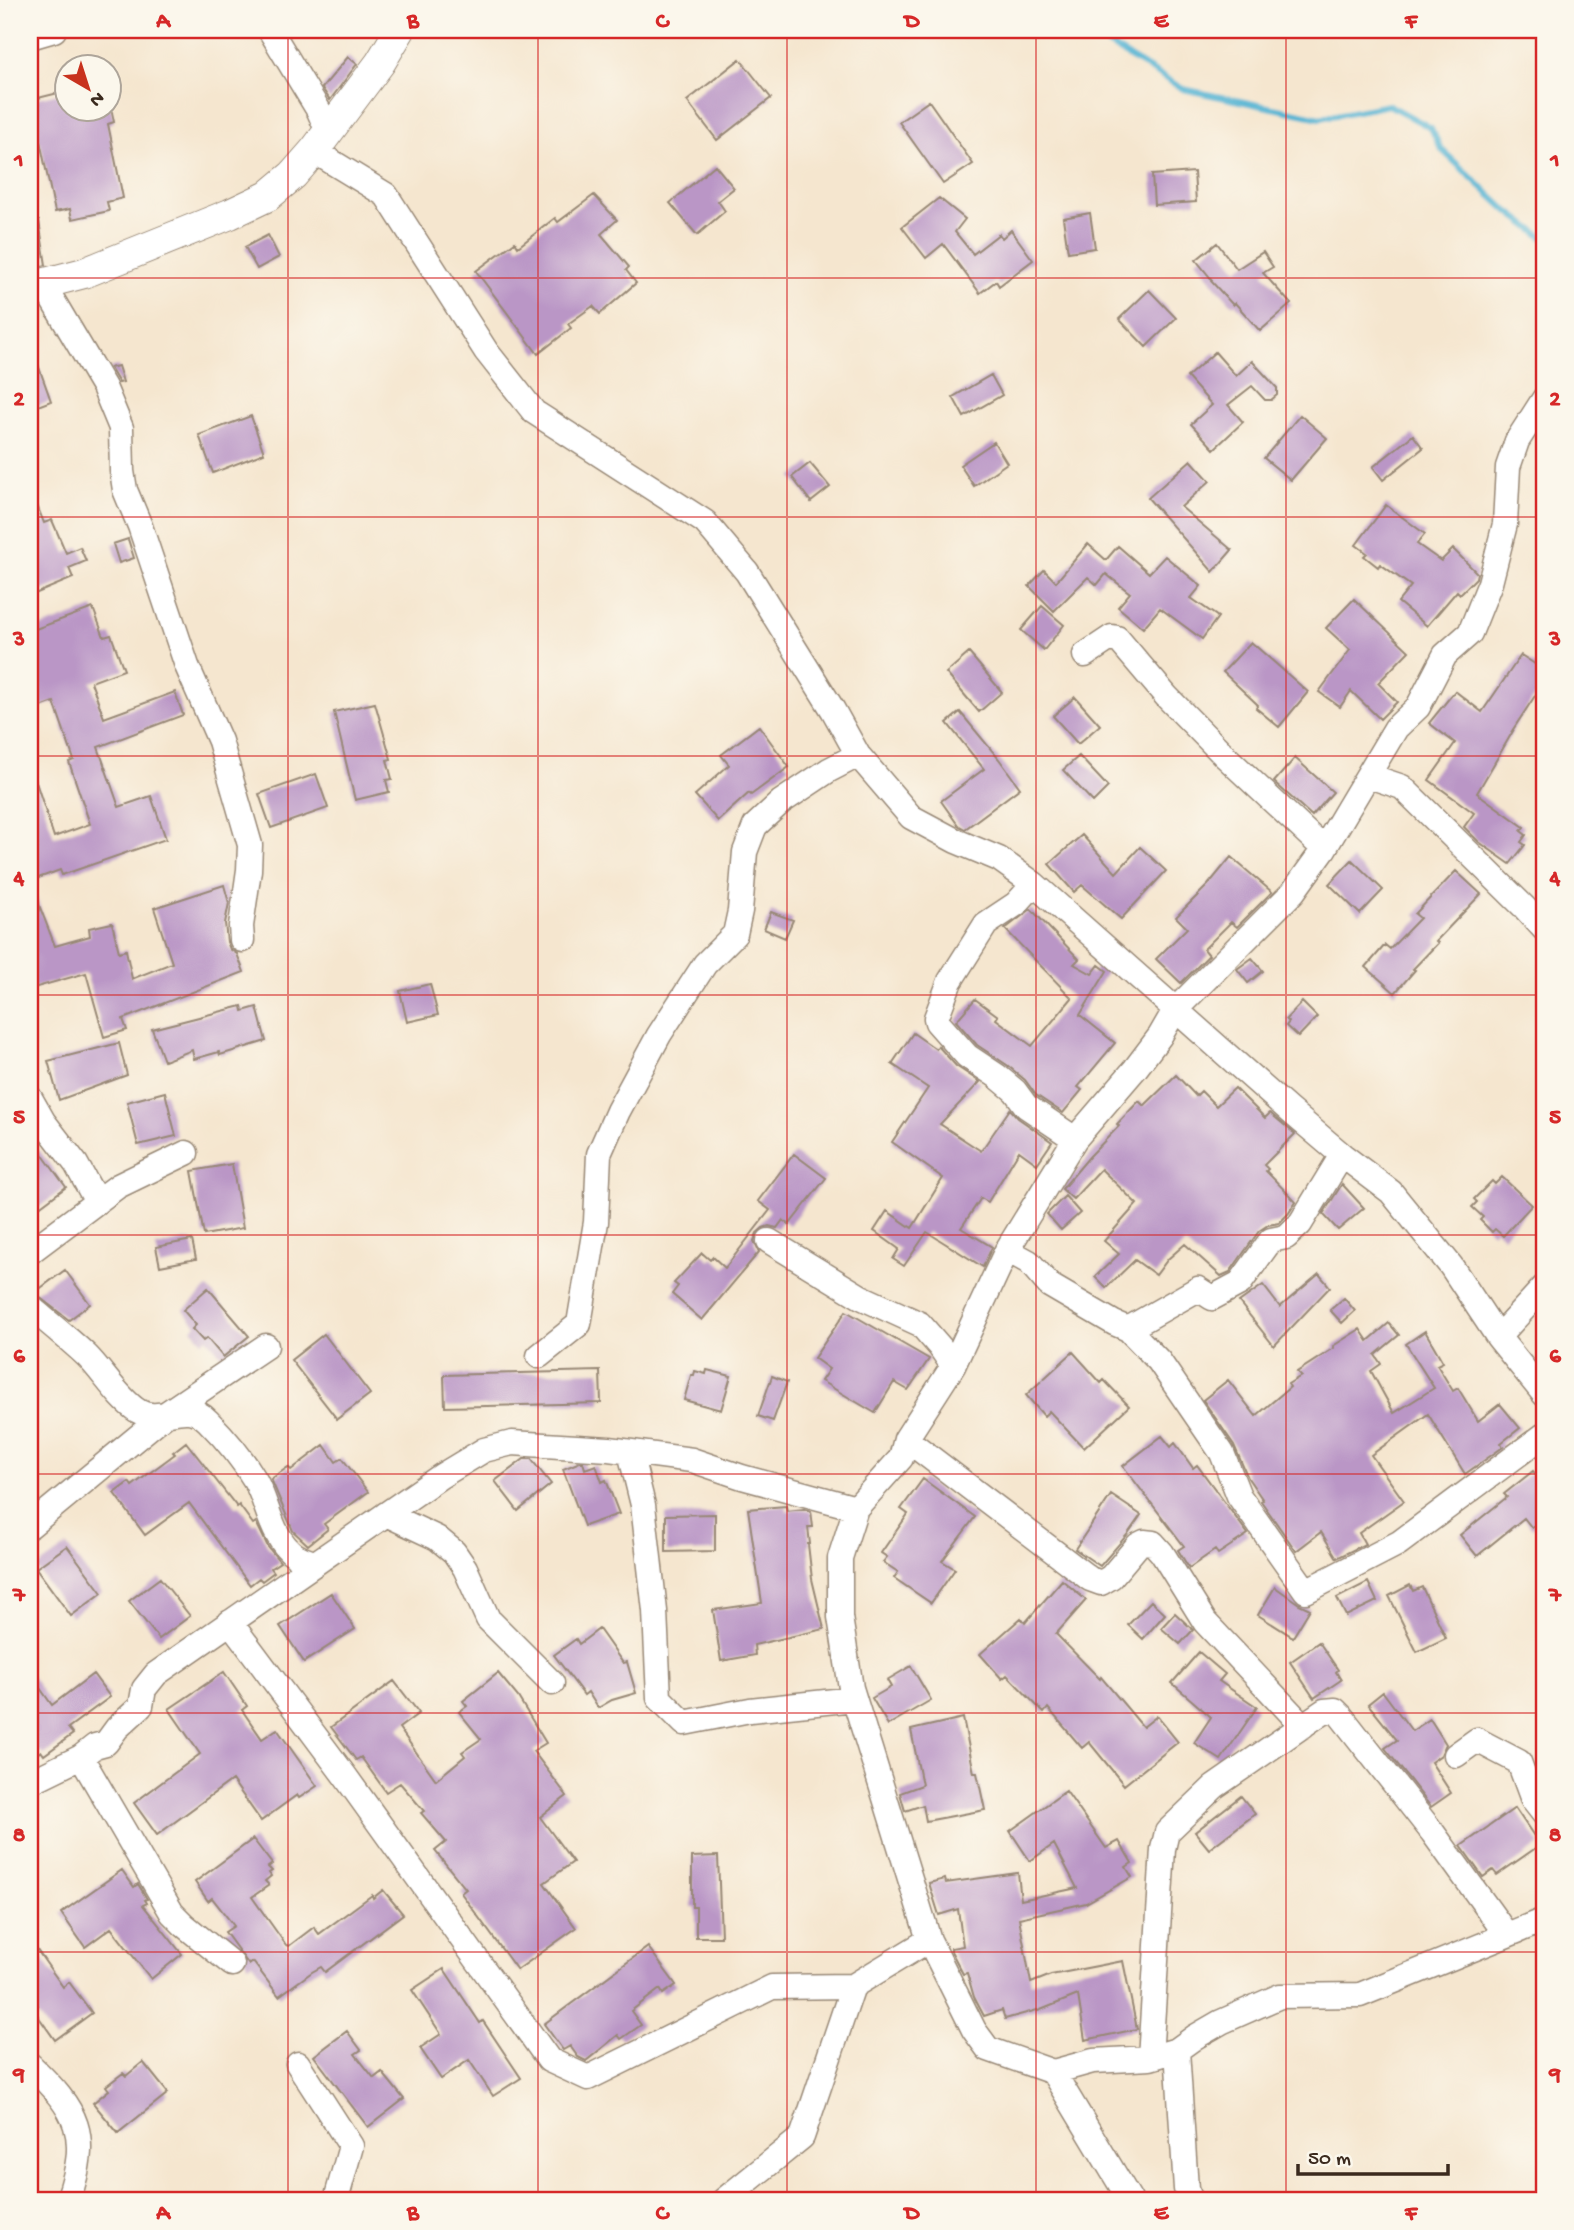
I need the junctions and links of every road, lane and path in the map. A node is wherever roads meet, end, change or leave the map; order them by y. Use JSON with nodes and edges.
{"nodes":[{"id":1,"x":54,"y":30,"type":"edge"},
{"id":2,"x":270,"y":30,"type":"edge"},
{"id":3,"x":400,"y":30,"type":"edge"},
{"id":4,"x":30,"y":37,"type":"edge"},
{"id":5,"x":321,"y":141,"type":"junction"},
{"id":6,"x":36,"y":285,"type":"edge"},
{"id":7,"x":1544,"y":399,"type":"edge"},
{"id":8,"x":1085,"y":655,"type":"dead end"},
{"id":9,"x":858,"y":755,"type":"junction"},
{"id":10,"x":1369,"y":776,"type":"junction"},
{"id":11,"x":1324,"y":849,"type":"junction"},
{"id":12,"x":1034,"y":884,"type":"junction"},
{"id":13,"x":1544,"y":929,"type":"edge"},
{"id":14,"x":242,"y":940,"type":"dead end"},
{"id":15,"x":1175,"y":1010,"type":"junction"},
{"id":16,"x":30,"y":1098,"type":"edge"},
{"id":17,"x":1075,"y":1139,"type":"junction"},
{"id":18,"x":186,"y":1153,"type":"dead end"},
{"id":19,"x":1342,"y":1155,"type":"junction"},
{"id":20,"x":97,"y":1202,"type":"junction"},
{"id":21,"x":769,"y":1241,"type":"dead end"},
{"id":22,"x":1007,"y":1250,"type":"junction"},
{"id":23,"x":30,"y":1252,"type":"edge"},
{"id":24,"x":1544,"y":1287,"type":"edge"},
{"id":25,"x":30,"y":1307,"type":"edge"},
{"id":26,"x":1128,"y":1329,"type":"junction"},
{"id":27,"x":1499,"y":1337,"type":"junction"},
{"id":28,"x":266,"y":1346,"type":"dead end"},
{"id":29,"x":539,"y":1356,"type":"dead end"},
{"id":30,"x":953,"y":1366,"type":"junction"},
{"id":31,"x":1544,"y":1394,"type":"edge"},
{"id":32,"x":167,"y":1413,"type":"junction"},
{"id":33,"x":1544,"y":1434,"type":"edge"},
{"id":34,"x":906,"y":1438,"type":"junction"},
{"id":35,"x":630,"y":1452,"type":"junction"},
{"id":36,"x":856,"y":1508,"type":"junction"},
{"id":37,"x":386,"y":1514,"type":"junction"},
{"id":38,"x":30,"y":1526,"type":"edge"},
{"id":39,"x":314,"y":1563,"type":"junction"},
{"id":40,"x":230,"y":1622,"type":"junction"},
{"id":41,"x":552,"y":1683,"type":"dead end"},
{"id":42,"x":854,"y":1699,"type":"junction"},
{"id":43,"x":1303,"y":1726,"type":"junction"},
{"id":44,"x":1456,"y":1755,"type":"dead end"},
{"id":45,"x":82,"y":1757,"type":"junction"},
{"id":46,"x":30,"y":1782,"type":"edge"},
{"id":47,"x":1544,"y":1814,"type":"edge"},
{"id":48,"x":1544,"y":1920,"type":"edge"},
{"id":49,"x":1506,"y":1934,"type":"junction"},
{"id":50,"x":929,"y":1940,"type":"junction"},
{"id":51,"x":232,"y":1964,"type":"dead end"},
{"id":52,"x":853,"y":1986,"type":"junction"},
{"id":53,"x":1177,"y":2050,"type":"junction"},
{"id":54,"x":1150,"y":2058,"type":"junction"},
{"id":55,"x":298,"y":2064,"type":"dead end"},
{"id":56,"x":30,"y":2065,"type":"edge"},
{"id":57,"x":1053,"y":2072,"type":"junction"},
{"id":58,"x":68,"y":2200,"type":"edge"},
{"id":59,"x":336,"y":2200,"type":"edge"},
{"id":60,"x":724,"y":2200,"type":"edge"},
{"id":61,"x":1129,"y":2200,"type":"edge"},
{"id":62,"x":1191,"y":2200,"type":"edge"}],
"edges":[{"from":1,"to":4,"type":"street"},
{"from":2,"to":5,"type":"street"},
{"from":3,"to":5,"type":"street"},
{"from":5,"to":6,"type":"street"},
{"from":5,"to":9,"type":"street"},
{"from":6,"to":14,"type":"street"},
{"from":7,"to":10,"type":"street"},
{"from":8,"to":11,"type":"street"},
{"from":9,"to":12,"type":"street"},
{"from":9,"to":29,"type":"street"},
{"from":10,"to":11,"type":"street"},
{"from":10,"to":13,"type":"street"},
{"from":11,"to":15,"type":"street"},
{"from":12,"to":15,"type":"street"},
{"from":12,"to":17,"type":"street"},
{"from":15,"to":17,"type":"street"},
{"from":15,"to":19,"type":"street"},
{"from":16,"to":20,"type":"street"},
{"from":17,"to":22,"type":"street"},
{"from":18,"to":20,"type":"street"},
{"from":19,"to":26,"type":"street"},
{"from":19,"to":27,"type":"street"},
{"from":20,"to":23,"type":"street"},
{"from":21,"to":30,"type":"street"},
{"from":22,"to":26,"type":"street"},
{"from":22,"to":30,"type":"street"},
{"from":24,"to":27,"type":"street"},
{"from":25,"to":32,"type":"street"},
{"from":26,"to":33,"type":"street"},
{"from":27,"to":31,"type":"street"},
{"from":28,"to":32,"type":"street"},
{"from":30,"to":34,"type":"street"},
{"from":32,"to":38,"type":"street"},
{"from":32,"to":39,"type":"street"},
{"from":34,"to":36,"type":"street"},
{"from":34,"to":43,"type":"street"},
{"from":35,"to":36,"type":"street"},
{"from":35,"to":37,"type":"street"},
{"from":35,"to":42,"type":"street"},
{"from":36,"to":42,"type":"street"},
{"from":37,"to":39,"type":"street"},
{"from":37,"to":41,"type":"street"},
{"from":39,"to":40,"type":"street"},
{"from":40,"to":45,"type":"street"},
{"from":40,"to":52,"type":"street"},
{"from":42,"to":50,"type":"street"},
{"from":43,"to":49,"type":"street"},
{"from":43,"to":54,"type":"street"},
{"from":44,"to":47,"type":"street"},
{"from":45,"to":46,"type":"street"},
{"from":45,"to":51,"type":"street"},
{"from":48,"to":49,"type":"street"},
{"from":49,"to":53,"type":"street"},
{"from":50,"to":52,"type":"street"},
{"from":50,"to":57,"type":"street"},
{"from":52,"to":60,"type":"street"},
{"from":53,"to":54,"type":"street"},
{"from":53,"to":62,"type":"street"},
{"from":54,"to":57,"type":"street"},
{"from":55,"to":59,"type":"street"},
{"from":56,"to":58,"type":"street"},
{"from":57,"to":61,"type":"street"}]}
